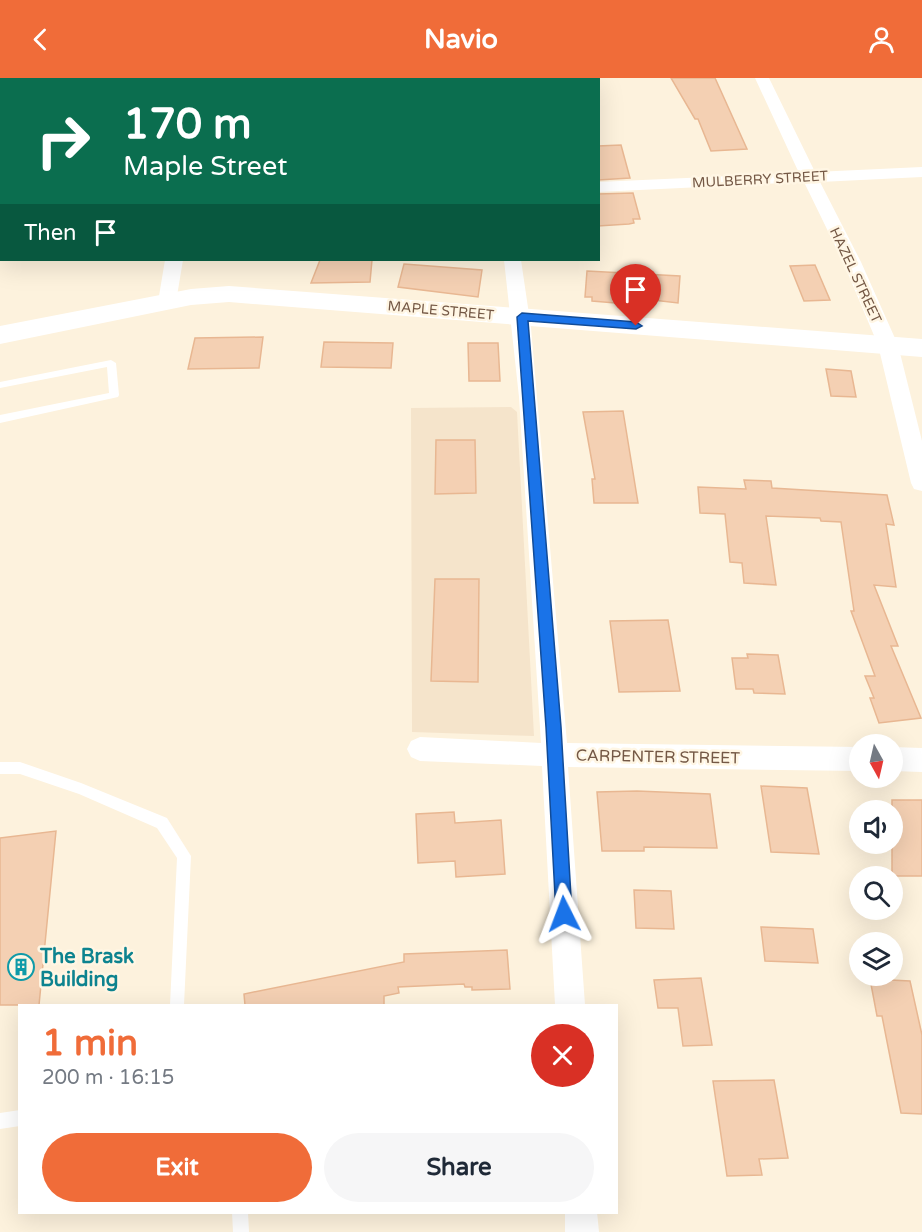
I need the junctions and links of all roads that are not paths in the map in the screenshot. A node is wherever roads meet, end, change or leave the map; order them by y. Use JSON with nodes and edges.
{"nodes":[{"id":1,"x":762,"y":78,"type":"edge"},
{"id":2,"x":922,"y":172,"type":"edge"},
{"id":3,"x":809,"y":177,"type":"junction"},
{"id":4,"x":600,"y":186,"type":"edge"},
{"id":5,"x":174,"y":261,"type":"edge"},
{"id":6,"x":512,"y":261,"type":"edge"},
{"id":7,"x":167,"y":302,"type":"junction"},
{"id":8,"x":522,"y":317,"type":"junction"},
{"id":9,"x":0,"y":335,"type":"edge"},
{"id":10,"x":888,"y":345,"type":"junction"},
{"id":11,"x":922,"y":348,"type":"edge"},
{"id":12,"x":0,"y":385,"type":"edge"},
{"id":13,"x":0,"y":419,"type":"edge"},
{"id":14,"x":922,"y":483,"type":"edge"},
{"id":15,"x":420,"y":749,"type":"dead end"},
{"id":16,"x":555,"y":755,"type":"junction"},
{"id":17,"x":849,"y":759,"type":"edge"},
{"id":18,"x":903,"y":759,"type":"edge"},
{"id":19,"x":922,"y":760,"type":"edge"},
{"id":20,"x":0,"y":768,"type":"edge"},
{"id":21,"x":177,"y":1004,"type":"edge"},
{"id":22,"x":570,"y":1004,"type":"edge"},
{"id":23,"x":18,"y":1118,"type":"edge"},
{"id":24,"x":0,"y":1121,"type":"edge"},
{"id":25,"x":240,"y":1214,"type":"edge"},
{"id":26,"x":581,"y":1214,"type":"edge"},
{"id":27,"x":241,"y":1232,"type":"edge"},
{"id":28,"x":582,"y":1232,"type":"edge"}],
"edges":[{"from":1,"to":3,"type":"street","name":"HAZEL STREET"},
{"from":2,"to":3,"type":"street","name":"MULBERRY STREET"},
{"from":3,"to":4,"type":"street","name":"MULBERRY STREET"},
{"from":3,"to":10,"type":"street","name":"HAZEL STREET"},
{"from":5,"to":7,"type":"street"},
{"from":6,"to":8,"type":"street"},
{"from":7,"to":8,"type":"main road","name":"MAPLE STREET"},
{"from":7,"to":9,"type":"main road","name":"MAPLE STREET"},
{"from":8,"to":10,"type":"main road","name":"MAPLE STREET"},
{"from":8,"to":16,"type":"street"},
{"from":10,"to":11,"type":"main road","name":"MAPLE STREET"},
{"from":10,"to":14,"type":"street","name":"HAZEL STREET"},
{"from":12,"to":13,"type":"lane"},
{"from":15,"to":16,"type":"street","name":"CARPENTER STREET"},
{"from":16,"to":17,"type":"street","name":"CARPENTER STREET"},
{"from":16,"to":22,"type":"street"},
{"from":18,"to":19,"type":"street"},
{"from":20,"to":21,"type":"lane"},
{"from":23,"to":24,"type":"lane"},
{"from":25,"to":27,"type":"lane"},
{"from":26,"to":28,"type":"street"}]}
